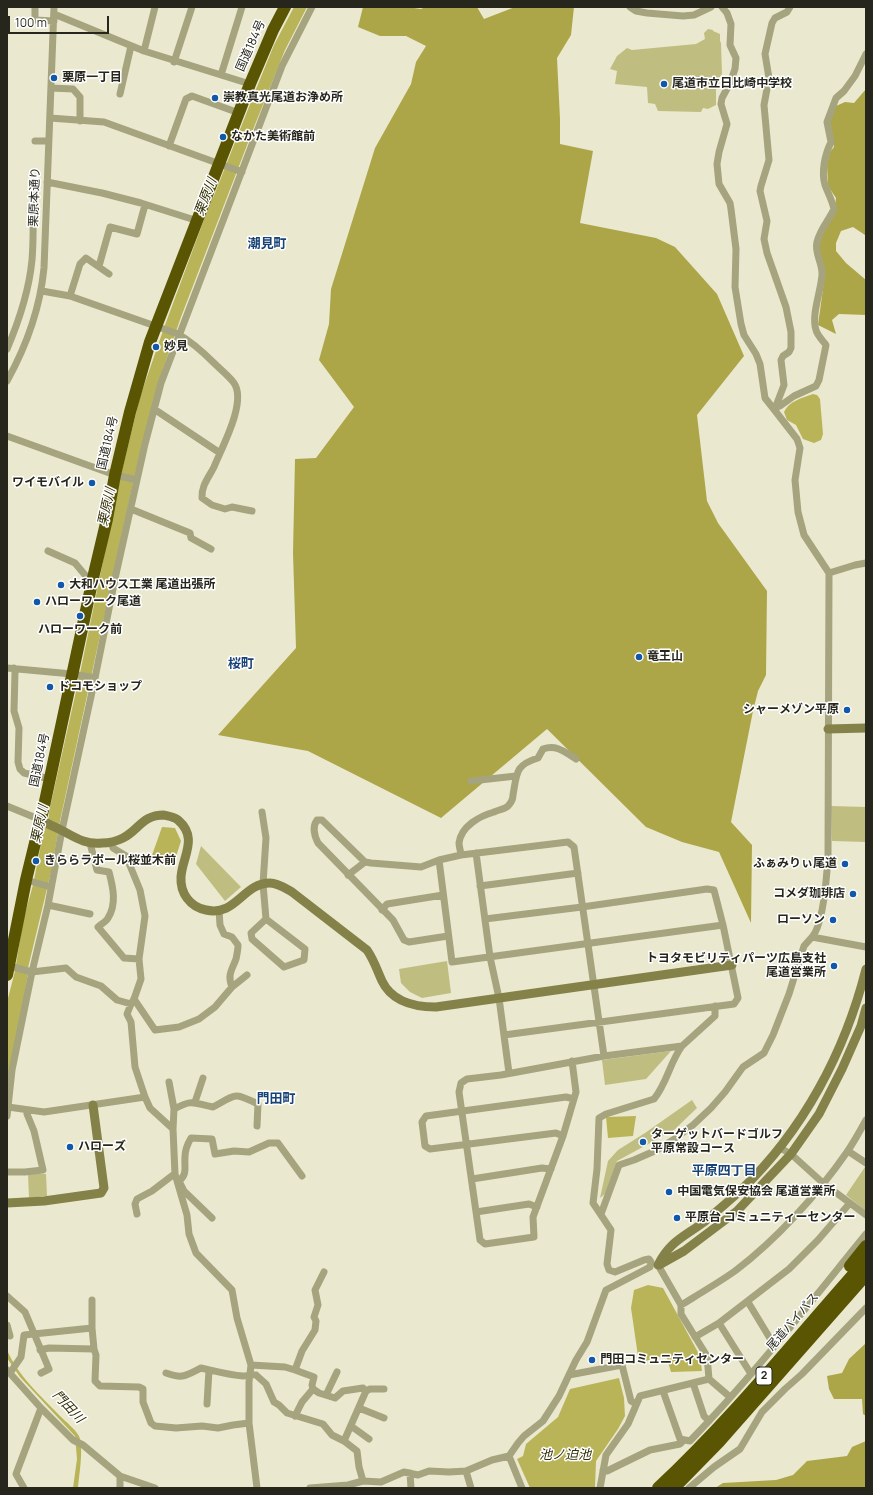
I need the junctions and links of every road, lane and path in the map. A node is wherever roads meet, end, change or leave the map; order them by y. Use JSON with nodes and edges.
{"nodes":[{"id":1,"x":35,"y":7,"type":"edge"},
{"id":2,"x":155,"y":7,"type":"edge"},
{"id":3,"x":192,"y":7,"type":"edge"},
{"id":4,"x":242,"y":7,"type":"edge"},
{"id":5,"x":285,"y":7,"type":"edge"},
{"id":6,"x":312,"y":7,"type":"edge"},
{"id":7,"x":630,"y":7,"type":"edge"},
{"id":8,"x":711,"y":7,"type":"edge"},
{"id":9,"x":722,"y":7,"type":"edge"},
{"id":10,"x":790,"y":7,"type":"edge"},
{"id":11,"x":54,"y":14,"type":"edge"},
{"id":12,"x":131,"y":46,"type":"junction"},
{"id":13,"x":144,"y":52,"type":"junction"},
{"id":14,"x":866,"y":54,"type":"edge"},
{"id":15,"x":174,"y":62,"type":"junction"},
{"id":16,"x":221,"y":75,"type":"junction"},
{"id":17,"x":250,"y":84,"type":"junction"},
{"id":18,"x":51,"y":88,"type":"junction"},
{"id":19,"x":120,"y":94,"type":"dead end"},
{"id":20,"x":239,"y":113,"type":"junction"},
{"id":21,"x":50,"y":118,"type":"junction"},
{"id":22,"x":80,"y":120,"type":"junction"},
{"id":23,"x":35,"y":141,"type":"dead end"},
{"id":24,"x":49,"y":141,"type":"junction"},
{"id":25,"x":168,"y":146,"type":"junction"},
{"id":26,"x":222,"y":165,"type":"junction"},
{"id":27,"x":240,"y":172,"type":"junction"},
{"id":28,"x":46,"y":182,"type":"junction"},
{"id":29,"x":33,"y":187,"type":"dead end"},
{"id":30,"x":145,"y":205,"type":"junction"},
{"id":31,"x":198,"y":221,"type":"junction"},
{"id":32,"x":99,"y":266,"type":"junction"},
{"id":33,"x":109,"y":274,"type":"dead end"},
{"id":34,"x":42,"y":291,"type":"junction"},
{"id":35,"x":70,"y":296,"type":"junction"},
{"id":36,"x":160,"y":327,"type":"junction"},
{"id":37,"x":177,"y":333,"type":"junction"},
{"id":38,"x":7,"y":349,"type":"edge"},
{"id":39,"x":7,"y":381,"type":"edge"},
{"id":40,"x":154,"y":409,"type":"junction"},
{"id":41,"x":776,"y":409,"type":"junction"},
{"id":42,"x":7,"y":436,"type":"edge"},
{"id":43,"x":220,"y":453,"type":"junction"},
{"id":44,"x":118,"y":476,"type":"junction"},
{"id":45,"x":136,"y":480,"type":"junction"},
{"id":46,"x":131,"y":509,"type":"junction"},
{"id":47,"x":252,"y":512,"type":"dead end"},
{"id":48,"x":211,"y":549,"type":"dead end"},
{"id":49,"x":48,"y":551,"type":"dead end"},
{"id":50,"x":866,"y":563,"type":"edge"},
{"id":51,"x":829,"y":573,"type":"junction"},
{"id":52,"x":94,"y":578,"type":"junction"},
{"id":53,"x":10,"y":668,"type":"edge"},
{"id":54,"x":75,"y":674,"type":"junction"},
{"id":55,"x":94,"y":678,"type":"junction"},
{"id":56,"x":866,"y":728,"type":"edge"},
{"id":57,"x":828,"y":729,"type":"junction"},
{"id":58,"x":576,"y":759,"type":"dead end"},
{"id":59,"x":516,"y":776,"type":"junction"},
{"id":60,"x":50,"y":780,"type":"junction"},
{"id":61,"x":471,"y":781,"type":"dead end"},
{"id":62,"x":7,"y":806,"type":"edge"},
{"id":63,"x":262,"y":812,"type":"dead end"},
{"id":64,"x":44,"y":822,"type":"junction"},
{"id":65,"x":60,"y":830,"type":"junction"},
{"id":66,"x":111,"y":842,"type":"junction"},
{"id":67,"x":90,"y":843,"type":"junction"},
{"id":68,"x":476,"y":854,"type":"junction"},
{"id":69,"x":461,"y":855,"type":"junction"},
{"id":70,"x":439,"y":860,"type":"junction"},
{"id":71,"x":365,"y":862,"type":"junction"},
{"id":72,"x":578,"y":873,"type":"junction"},
{"id":73,"x":348,"y":875,"type":"junction"},
{"id":74,"x":29,"y":881,"type":"junction"},
{"id":75,"x":263,"y":884,"type":"junction"},
{"id":76,"x":48,"y":886,"type":"junction"},
{"id":77,"x":480,"y":886,"type":"junction"},
{"id":78,"x":443,"y":894,"type":"junction"},
{"id":79,"x":48,"y":904,"type":"junction"},
{"id":80,"x":582,"y":907,"type":"junction"},
{"id":81,"x":219,"y":910,"type":"junction"},
{"id":82,"x":382,"y":910,"type":"junction"},
{"id":83,"x":90,"y":914,"type":"dead end"},
{"id":84,"x":266,"y":919,"type":"junction"},
{"id":85,"x":485,"y":919,"type":"junction"},
{"id":86,"x":723,"y":925,"type":"junction"},
{"id":87,"x":448,"y":936,"type":"junction"},
{"id":88,"x":812,"y":937,"type":"junction"},
{"id":89,"x":588,"y":944,"type":"junction"},
{"id":90,"x":866,"y":947,"type":"edge"},
{"id":91,"x":10,"y":950,"type":"edge"},
{"id":92,"x":490,"y":957,"type":"junction"},
{"id":93,"x":139,"y":959,"type":"junction"},
{"id":94,"x":732,"y":965,"type":"junction"},
{"id":95,"x":10,"y":969,"type":"edge"},
{"id":96,"x":866,"y":969,"type":"edge"},
{"id":97,"x":30,"y":971,"type":"junction"},
{"id":98,"x":247,"y":975,"type":"dead end"},
{"id":99,"x":594,"y":985,"type":"junction"},
{"id":100,"x":232,"y":987,"type":"junction"},
{"id":101,"x":499,"y":998,"type":"junction"},
{"id":102,"x":132,"y":1001,"type":"junction"},
{"id":103,"x":715,"y":1006,"type":"junction"},
{"id":104,"x":866,"y":1008,"type":"edge"},
{"id":105,"x":599,"y":1023,"type":"junction"},
{"id":106,"x":504,"y":1035,"type":"junction"},
{"id":107,"x":682,"y":1046,"type":"junction"},
{"id":108,"x":604,"y":1056,"type":"junction"},
{"id":109,"x":572,"y":1061,"type":"junction"},
{"id":110,"x":509,"y":1073,"type":"junction"},
{"id":111,"x":203,"y":1078,"type":"dead end"},
{"id":112,"x":169,"y":1082,"type":"dead end"},
{"id":113,"x":144,"y":1097,"type":"junction"},
{"id":114,"x":574,"y":1099,"type":"junction"},
{"id":115,"x":195,"y":1102,"type":"junction"},
{"id":116,"x":93,"y":1105,"type":"junction"},
{"id":117,"x":8,"y":1107,"type":"edge"},
{"id":118,"x":174,"y":1109,"type":"junction"},
{"id":119,"x":27,"y":1110,"type":"junction"},
{"id":120,"x":462,"y":1111,"type":"junction"},
{"id":121,"x":7,"y":1116,"type":"edge"},
{"id":122,"x":866,"y":1120,"type":"edge"},
{"id":123,"x":257,"y":1126,"type":"dead end"},
{"id":124,"x":173,"y":1129,"type":"junction"},
{"id":125,"x":563,"y":1136,"type":"junction"},
{"id":126,"x":467,"y":1144,"type":"junction"},
{"id":127,"x":780,"y":1148,"type":"junction"},
{"id":128,"x":848,"y":1151,"type":"junction"},
{"id":129,"x":790,"y":1154,"type":"junction"},
{"id":130,"x":866,"y":1163,"type":"edge"},
{"id":131,"x":551,"y":1169,"type":"junction"},
{"id":132,"x":7,"y":1172,"type":"edge"},
{"id":133,"x":302,"y":1176,"type":"dead end"},
{"id":134,"x":177,"y":1179,"type":"junction"},
{"id":135,"x":472,"y":1179,"type":"junction"},
{"id":136,"x":823,"y":1183,"type":"junction"},
{"id":137,"x":7,"y":1203,"type":"edge"},
{"id":138,"x":850,"y":1203,"type":"junction"},
{"id":139,"x":537,"y":1207,"type":"junction"},
{"id":140,"x":476,"y":1212,"type":"junction"},
{"id":141,"x":137,"y":1214,"type":"dead end"},
{"id":142,"x":600,"y":1214,"type":"junction"},
{"id":143,"x":866,"y":1215,"type":"edge"},
{"id":144,"x":212,"y":1218,"type":"dead end"},
{"id":145,"x":866,"y":1234,"type":"edge"},
{"id":146,"x":675,"y":1241,"type":"junction"},
{"id":147,"x":866,"y":1246,"type":"edge"},
{"id":148,"x":684,"y":1251,"type":"junction"},
{"id":149,"x":866,"y":1260,"type":"edge"},
{"id":150,"x":658,"y":1265,"type":"junction"},
{"id":151,"x":324,"y":1272,"type":"dead end"},
{"id":152,"x":866,"y":1275,"type":"edge"},
{"id":153,"x":866,"y":1281,"type":"edge"},
{"id":154,"x":7,"y":1296,"type":"edge"},
{"id":155,"x":92,"y":1300,"type":"dead end"},
{"id":156,"x":748,"y":1302,"type":"junction"},
{"id":157,"x":681,"y":1305,"type":"junction"},
{"id":158,"x":866,"y":1308,"type":"edge"},
{"id":159,"x":834,"y":1311,"type":"junction"},
{"id":160,"x":719,"y":1323,"type":"junction"},
{"id":161,"x":7,"y":1325,"type":"edge"},
{"id":162,"x":92,"y":1328,"type":"junction"},
{"id":163,"x":34,"y":1334,"type":"junction"},
{"id":164,"x":10,"y":1336,"type":"dead end"},
{"id":165,"x":695,"y":1337,"type":"junction"},
{"id":166,"x":776,"y":1344,"type":"junction"},
{"id":167,"x":94,"y":1349,"type":"junction"},
{"id":168,"x":40,"y":1350,"type":"junction"},
{"id":169,"x":251,"y":1365,"type":"junction"},
{"id":170,"x":771,"y":1368,"type":"junction"},
{"id":171,"x":209,"y":1370,"type":"junction"},
{"id":172,"x":295,"y":1370,"type":"junction"},
{"id":173,"x":9,"y":1371,"type":"edge"},
{"id":174,"x":337,"y":1372,"type":"dead end"},
{"id":175,"x":41,"y":1373,"type":"dead end"},
{"id":176,"x":166,"y":1373,"type":"dead end"},
{"id":177,"x":250,"y":1374,"type":"junction"},
{"id":178,"x":751,"y":1374,"type":"junction"},
{"id":179,"x":569,"y":1375,"type":"junction"},
{"id":180,"x":709,"y":1379,"type":"junction"},
{"id":181,"x":693,"y":1383,"type":"junction"},
{"id":182,"x":313,"y":1389,"type":"junction"},
{"id":183,"x":384,"y":1389,"type":"dead end"},
{"id":184,"x":663,"y":1390,"type":"junction"},
{"id":185,"x":366,"y":1391,"type":"junction"},
{"id":186,"x":326,"y":1395,"type":"junction"},
{"id":187,"x":730,"y":1397,"type":"junction"},
{"id":188,"x":207,"y":1404,"type":"dead end"},
{"id":189,"x":636,"y":1404,"type":"junction"},
{"id":190,"x":41,"y":1408,"type":"junction"},
{"id":191,"x":359,"y":1408,"type":"junction"},
{"id":192,"x":295,"y":1416,"type":"junction"},
{"id":193,"x":384,"y":1418,"type":"dead end"},
{"id":194,"x":709,"y":1421,"type":"junction"},
{"id":195,"x":249,"y":1423,"type":"junction"},
{"id":196,"x":351,"y":1426,"type":"junction"},
{"id":197,"x":369,"y":1439,"type":"dead end"},
{"id":198,"x":684,"y":1440,"type":"junction"},
{"id":199,"x":344,"y":1441,"type":"junction"},
{"id":200,"x":509,"y":1456,"type":"junction"},
{"id":201,"x":603,"y":1470,"type":"junction"},
{"id":202,"x":466,"y":1471,"type":"junction"},
{"id":203,"x":410,"y":1473,"type":"junction"},
{"id":204,"x":120,"y":1476,"type":"junction"},
{"id":205,"x":363,"y":1481,"type":"junction"},
{"id":206,"x":330,"y":1487,"type":"edge"},
{"id":207,"x":24,"y":1488,"type":"edge"},
{"id":208,"x":120,"y":1488,"type":"edge"},
{"id":209,"x":155,"y":1488,"type":"edge"},
{"id":210,"x":257,"y":1488,"type":"edge"},
{"id":211,"x":310,"y":1488,"type":"edge"},
{"id":212,"x":411,"y":1488,"type":"edge"},
{"id":213,"x":471,"y":1488,"type":"edge"},
{"id":214,"x":522,"y":1488,"type":"edge"},
{"id":215,"x":600,"y":1488,"type":"edge"},
{"id":216,"x":658,"y":1488,"type":"edge"},
{"id":217,"x":674,"y":1488,"type":"edge"},
{"id":218,"x":689,"y":1488,"type":"edge"}],
"edges":[{"from":1,"to":11,"type":"street"},
{"from":2,"to":13,"type":"street"},
{"from":3,"to":15,"type":"street"},
{"from":4,"to":16,"type":"street"},
{"from":5,"to":17,"type":"highway","name":"国道184号"},
{"from":6,"to":27,"type":"street"},
{"from":7,"to":8,"type":"street"},
{"from":9,"to":41,"type":"street"},
{"from":10,"to":41,"type":"street"},
{"from":11,"to":12,"type":"street"},
{"from":11,"to":18,"type":"street","name":"栗原本通り"},
{"from":12,"to":13,"type":"street"},
{"from":12,"to":19,"type":"street"},
{"from":13,"to":15,"type":"street"},
{"from":14,"to":41,"type":"street"},
{"from":15,"to":16,"type":"street"},
{"from":16,"to":17,"type":"street"},
{"from":17,"to":20,"type":"highway","name":"国道184号"},
{"from":18,"to":21,"type":"street","name":"栗原本通り"},
{"from":18,"to":22,"type":"street"},
{"from":20,"to":25,"type":"street"},
{"from":20,"to":26,"type":"highway","name":"国道184号"},
{"from":21,"to":22,"type":"street"},
{"from":21,"to":24,"type":"street","name":"栗原本通り"},
{"from":22,"to":25,"type":"street"},
{"from":23,"to":24,"type":"street"},
{"from":24,"to":28,"type":"street","name":"栗原本通り"},
{"from":25,"to":26,"type":"street"},
{"from":26,"to":27,"type":"street"},
{"from":26,"to":31,"type":"highway","name":"国道184号"},
{"from":27,"to":37,"type":"street"},
{"from":28,"to":30,"type":"street"},
{"from":28,"to":34,"type":"street","name":"栗原本通り"},
{"from":29,"to":38,"type":"street"},
{"from":30,"to":31,"type":"street"},
{"from":30,"to":32,"type":"street"},
{"from":31,"to":36,"type":"highway","name":"国道184号"},
{"from":32,"to":33,"type":"street"},
{"from":32,"to":35,"type":"street"},
{"from":34,"to":35,"type":"street"},
{"from":34,"to":39,"type":"street","name":"栗原本通り"},
{"from":35,"to":36,"type":"street"},
{"from":36,"to":37,"type":"street"},
{"from":36,"to":44,"type":"highway","name":"国道184号"},
{"from":37,"to":40,"type":"street"},
{"from":37,"to":43,"type":"street"},
{"from":40,"to":43,"type":"street"},
{"from":40,"to":45,"type":"street"},
{"from":41,"to":51,"type":"street"},
{"from":42,"to":44,"type":"street"},
{"from":43,"to":47,"type":"street"},
{"from":44,"to":45,"type":"street"},
{"from":44,"to":52,"type":"highway","name":"国道184号"},
{"from":45,"to":46,"type":"street"},
{"from":46,"to":48,"type":"street"},
{"from":46,"to":55,"type":"street"},
{"from":49,"to":52,"type":"street"},
{"from":50,"to":51,"type":"street"},
{"from":51,"to":57,"type":"street"},
{"from":52,"to":54,"type":"highway","name":"国道184号"},
{"from":53,"to":54,"type":"street"},
{"from":53,"to":60,"type":"street"},
{"from":54,"to":55,"type":"street"},
{"from":54,"to":60,"type":"highway","name":"国道184号"},
{"from":55,"to":65,"type":"street"},
{"from":56,"to":57,"type":"street"},
{"from":57,"to":88,"type":"street"},
{"from":58,"to":59,"type":"street"},
{"from":59,"to":61,"type":"street"},
{"from":59,"to":69,"type":"street"},
{"from":60,"to":64,"type":"highway","name":"国道184号"},
{"from":62,"to":64,"type":"street"},
{"from":63,"to":75,"type":"street"},
{"from":64,"to":65,"type":"street"},
{"from":64,"to":74,"type":"highway","name":"国道184号"},
{"from":65,"to":67,"type":"street"},
{"from":65,"to":76,"type":"street"},
{"from":66,"to":67,"type":"street"},
{"from":66,"to":81,"type":"street"},
{"from":66,"to":93,"type":"street"},
{"from":67,"to":93,"type":"street"},
{"from":68,"to":69,"type":"street"},
{"from":68,"to":72,"type":"street"},
{"from":68,"to":77,"type":"street"},
{"from":69,"to":70,"type":"street"},
{"from":70,"to":71,"type":"street"},
{"from":70,"to":78,"type":"street"},
{"from":71,"to":73,"type":"street"},
{"from":71,"to":73,"type":"street"},
{"from":72,"to":77,"type":"street"},
{"from":72,"to":80,"type":"street"},
{"from":73,"to":82,"type":"street"},
{"from":74,"to":76,"type":"street"},
{"from":74,"to":91,"type":"highway","name":"国道184号"},
{"from":75,"to":81,"type":"street"},
{"from":75,"to":84,"type":"street"},
{"from":75,"to":101,"type":"street"},
{"from":76,"to":79,"type":"street"},
{"from":77,"to":85,"type":"street"},
{"from":78,"to":82,"type":"street"},
{"from":78,"to":87,"type":"street"},
{"from":79,"to":83,"type":"street"},
{"from":79,"to":97,"type":"street"},
{"from":80,"to":85,"type":"street"},
{"from":80,"to":86,"type":"street"},
{"from":80,"to":89,"type":"street"},
{"from":81,"to":100,"type":"street"},
{"from":82,"to":87,"type":"street"},
{"from":84,"to":84,"type":"street"},
{"from":85,"to":92,"type":"street"},
{"from":86,"to":89,"type":"street"},
{"from":86,"to":94,"type":"street"},
{"from":87,"to":92,"type":"street"},
{"from":88,"to":90,"type":"street"},
{"from":88,"to":142,"type":"street"},
{"from":89,"to":92,"type":"street"},
{"from":89,"to":99,"type":"street"},
{"from":91,"to":95,"type":"highway","name":"国道184号"},
{"from":92,"to":101,"type":"street"},
{"from":93,"to":102,"type":"street"},
{"from":94,"to":99,"type":"street"},
{"from":94,"to":103,"type":"street"},
{"from":95,"to":97,"type":"street"},
{"from":96,"to":127,"type":"street"},
{"from":97,"to":102,"type":"street"},
{"from":97,"to":117,"type":"street"},
{"from":98,"to":100,"type":"street"},
{"from":99,"to":101,"type":"street"},
{"from":99,"to":105,"type":"street"},
{"from":100,"to":102,"type":"street"},
{"from":101,"to":106,"type":"street"},
{"from":102,"to":113,"type":"street"},
{"from":103,"to":105,"type":"street"},
{"from":103,"to":107,"type":"street"},
{"from":104,"to":129,"type":"street"},
{"from":105,"to":106,"type":"street"},
{"from":105,"to":108,"type":"street"},
{"from":106,"to":110,"type":"street"},
{"from":107,"to":108,"type":"street"},
{"from":107,"to":142,"type":"street"},
{"from":108,"to":109,"type":"street"},
{"from":109,"to":110,"type":"street"},
{"from":109,"to":114,"type":"street"},
{"from":110,"to":120,"type":"street"},
{"from":111,"to":115,"type":"street"},
{"from":112,"to":118,"type":"street"},
{"from":113,"to":116,"type":"street"},
{"from":113,"to":124,"type":"street"},
{"from":114,"to":120,"type":"street"},
{"from":114,"to":125,"type":"street"},
{"from":115,"to":118,"type":"street"},
{"from":115,"to":123,"type":"street"},
{"from":116,"to":119,"type":"street"},
{"from":116,"to":137,"type":"street"},
{"from":117,"to":119,"type":"street"},
{"from":117,"to":121,"type":"street"},
{"from":118,"to":124,"type":"street"},
{"from":119,"to":132,"type":"street"},
{"from":120,"to":126,"type":"street"},
{"from":120,"to":126,"type":"street"},
{"from":122,"to":128,"type":"street"},
{"from":124,"to":134,"type":"street"},
{"from":125,"to":126,"type":"street"},
{"from":125,"to":131,"type":"street"},
{"from":126,"to":135,"type":"street"},
{"from":127,"to":129,"type":"street"},
{"from":127,"to":146,"type":"street"},
{"from":128,"to":130,"type":"street"},
{"from":128,"to":136,"type":"street"},
{"from":129,"to":136,"type":"street"},
{"from":129,"to":148,"type":"street"},
{"from":131,"to":135,"type":"street"},
{"from":131,"to":139,"type":"street"},
{"from":133,"to":134,"type":"street"},
{"from":134,"to":141,"type":"street"},
{"from":134,"to":144,"type":"street"},
{"from":134,"to":169,"type":"street"},
{"from":135,"to":140,"type":"street"},
{"from":136,"to":138,"type":"street"},
{"from":136,"to":157,"type":"street"},
{"from":138,"to":143,"type":"street"},
{"from":138,"to":156,"type":"street"},
{"from":139,"to":140,"type":"street"},
{"from":139,"to":140,"type":"street"},
{"from":142,"to":179,"type":"street"},
{"from":145,"to":166,"type":"street"},
{"from":146,"to":148,"type":"street"},
{"from":146,"to":150,"type":"street"},
{"from":147,"to":170,"type":"highway"},
{"from":148,"to":150,"type":"street"},
{"from":149,"to":170,"type":"highway","name":"尾道バイパス","number":"2"},
{"from":150,"to":157,"type":"street"},
{"from":151,"to":172,"type":"street"},
{"from":152,"to":159,"type":"highway","name":"尾道バイパス","number":"2"},
{"from":153,"to":159,"type":"highway"},
{"from":154,"to":163,"type":"street"},
{"from":155,"to":162,"type":"street"},
{"from":156,"to":160,"type":"street"},
{"from":156,"to":166,"type":"street"},
{"from":157,"to":165,"type":"street"},
{"from":158,"to":218,"type":"street"},
{"from":159,"to":217,"type":"highway","name":"尾道バイパス","number":"2"},
{"from":160,"to":165,"type":"street"},
{"from":160,"to":178,"type":"street"},
{"from":161,"to":164,"type":"street"},
{"from":162,"to":163,"type":"street"},
{"from":162,"to":167,"type":"street"},
{"from":163,"to":168,"type":"street"},
{"from":163,"to":173,"type":"street"},
{"from":165,"to":180,"type":"street"},
{"from":166,"to":178,"type":"street"},
{"from":167,"to":168,"type":"street"},
{"from":167,"to":195,"type":"street"},
{"from":168,"to":175,"type":"street"},
{"from":169,"to":172,"type":"street"},
{"from":169,"to":177,"type":"street"},
{"from":170,"to":216,"type":"highway","name":"尾道バイパス","number":"2"},
{"from":171,"to":176,"type":"street"},
{"from":171,"to":177,"type":"street"},
{"from":171,"to":188,"type":"street"},
{"from":172,"to":182,"type":"street"},
{"from":173,"to":190,"type":"street"},
{"from":174,"to":186,"type":"street"},
{"from":177,"to":192,"type":"street"},
{"from":177,"to":195,"type":"street"},
{"from":178,"to":187,"type":"street"},
{"from":179,"to":189,"type":"street"},
{"from":179,"to":200,"type":"street"},
{"from":180,"to":181,"type":"street"},
{"from":180,"to":187,"type":"street"},
{"from":181,"to":184,"type":"street"},
{"from":181,"to":194,"type":"street"},
{"from":182,"to":186,"type":"street"},
{"from":182,"to":192,"type":"street"},
{"from":183,"to":185,"type":"street"},
{"from":184,"to":189,"type":"street"},
{"from":184,"to":198,"type":"street"},
{"from":185,"to":186,"type":"street"},
{"from":185,"to":191,"type":"street"},
{"from":187,"to":194,"type":"street"},
{"from":189,"to":201,"type":"street"},
{"from":190,"to":204,"type":"street"},
{"from":190,"to":207,"type":"street"},
{"from":191,"to":193,"type":"street"},
{"from":191,"to":196,"type":"street"},
{"from":192,"to":199,"type":"street"},
{"from":194,"to":198,"type":"street"},
{"from":195,"to":210,"type":"street"},
{"from":196,"to":197,"type":"street"},
{"from":196,"to":199,"type":"street"},
{"from":198,"to":201,"type":"street"},
{"from":199,"to":205,"type":"street"},
{"from":200,"to":202,"type":"street"},
{"from":200,"to":214,"type":"street"},
{"from":201,"to":215,"type":"street"},
{"from":202,"to":203,"type":"street"},
{"from":202,"to":213,"type":"street"},
{"from":203,"to":205,"type":"street"},
{"from":203,"to":212,"type":"street"},
{"from":204,"to":208,"type":"street"},
{"from":204,"to":209,"type":"street"},
{"from":205,"to":206,"type":"street"},
{"from":206,"to":211,"type":"street"}]}
